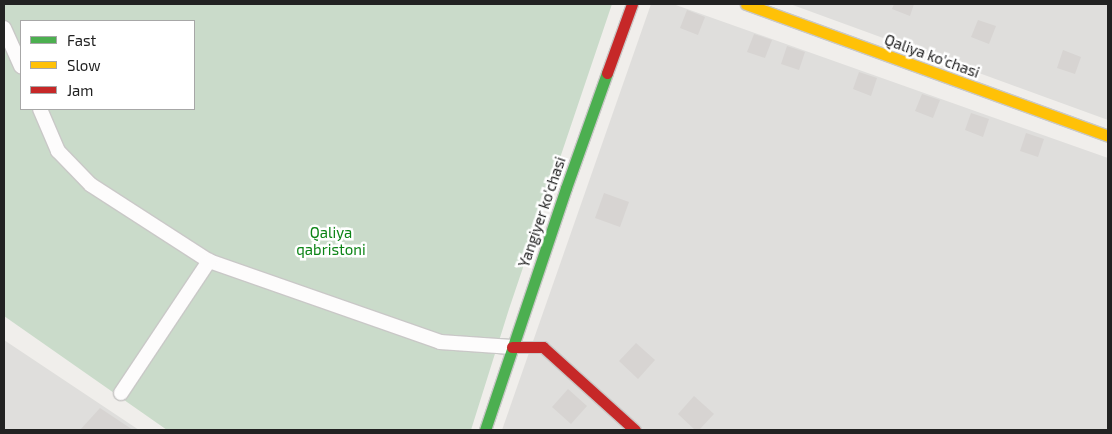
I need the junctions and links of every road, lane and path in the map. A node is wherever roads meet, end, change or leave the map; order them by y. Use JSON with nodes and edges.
{"nodes":[{"id":1,"x":632,"y":4,"type":"edge"},
{"id":2,"x":746,"y":4,"type":"edge"},
{"id":3,"x":4,"y":28,"type":"edge"},
{"id":4,"x":20,"y":64,"type":"edge"},
{"id":5,"x":40,"y":110,"type":"edge"},
{"id":6,"x":1108,"y":136,"type":"edge"},
{"id":7,"x":209,"y":261,"type":"junction"},
{"id":8,"x":512,"y":348,"type":"junction"},
{"id":9,"x":121,"y":393,"type":"dead end"},
{"id":10,"x":485,"y":430,"type":"edge"},
{"id":11,"x":635,"y":430,"type":"edge"}],
"edges":[{"from":1,"to":8,"type":"street","name":"Yangiyer ko'chasi"},
{"from":2,"to":6,"type":"street","name":"Qaliya ko'chasi"},
{"from":3,"to":4,"type":"lane"},
{"from":5,"to":7,"type":"lane"},
{"from":7,"to":8,"type":"lane"},
{"from":7,"to":9,"type":"lane"},
{"from":8,"to":10,"type":"street","name":"Yangiyer ko'chasi"},
{"from":8,"to":11,"type":"street"}]}
